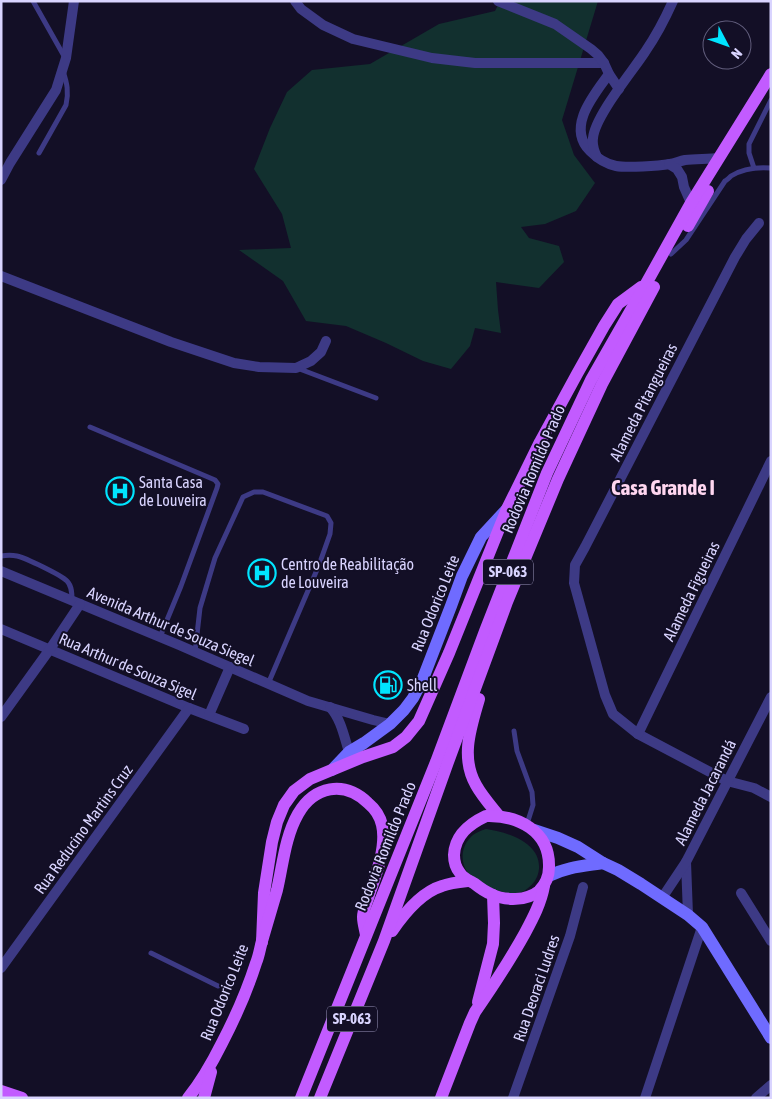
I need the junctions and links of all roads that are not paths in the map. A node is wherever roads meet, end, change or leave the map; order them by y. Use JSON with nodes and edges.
{"nodes":[{"id":1,"x":34,"y":1,"type":"edge"},
{"id":2,"x":74,"y":1,"type":"edge"},
{"id":3,"x":295,"y":1,"type":"edge"},
{"id":4,"x":498,"y":1,"type":"edge"},
{"id":5,"x":673,"y":1,"type":"edge"},
{"id":6,"x":64,"y":63,"type":"junction"},
{"id":7,"x":604,"y":63,"type":"junction"},
{"id":8,"x":609,"y":74,"type":"junction"},
{"id":9,"x":771,"y":74,"type":"edge"},
{"id":10,"x":619,"y":89,"type":"junction"},
{"id":11,"x":771,"y":89,"type":"edge"},
{"id":12,"x":771,"y":100,"type":"edge"},
{"id":13,"x":39,"y":154,"type":"dead end"},
{"id":14,"x":719,"y":158,"type":"junction"},
{"id":15,"x":599,"y":160,"type":"junction"},
{"id":16,"x":669,"y":164,"type":"junction"},
{"id":17,"x":754,"y":168,"type":"junction"},
{"id":18,"x":771,"y":168,"type":"edge"},
{"id":19,"x":1,"y":180,"type":"edge"},
{"id":20,"x":691,"y":204,"type":"junction"},
{"id":21,"x":759,"y":223,"type":"dead end"},
{"id":22,"x":672,"y":254,"type":"junction"},
{"id":23,"x":1,"y":276,"type":"edge"},
{"id":24,"x":647,"y":282,"type":"junction"},
{"id":25,"x":326,"y":341,"type":"dead end"},
{"id":26,"x":296,"y":368,"type":"junction"},
{"id":27,"x":376,"y":398,"type":"dead end"},
{"id":28,"x":90,"y":428,"type":"dead end"},
{"id":29,"x":771,"y":461,"type":"edge"},
{"id":30,"x":507,"y":509,"type":"junction"},
{"id":31,"x":1,"y":556,"type":"edge"},
{"id":32,"x":1,"y":571,"type":"edge"},
{"id":33,"x":76,"y":602,"type":"junction"},
{"id":34,"x":506,"y":602,"type":"junction"},
{"id":35,"x":1,"y":629,"type":"edge"},
{"id":36,"x":160,"y":637,"type":"junction"},
{"id":37,"x":50,"y":649,"type":"junction"},
{"id":38,"x":195,"y":652,"type":"junction"},
{"id":39,"x":230,"y":667,"type":"junction"},
{"id":40,"x":268,"y":684,"type":"junction"},
{"id":41,"x":771,"y":697,"type":"edge"},
{"id":42,"x":330,"y":707,"type":"junction"},
{"id":43,"x":189,"y":708,"type":"junction"},
{"id":44,"x":209,"y":715,"type":"junction"},
{"id":45,"x":1,"y":717,"type":"edge"},
{"id":46,"x":390,"y":724,"type":"junction"},
{"id":47,"x":244,"y":729,"type":"dead end"},
{"id":48,"x":514,"y":731,"type":"dead end"},
{"id":49,"x":638,"y":734,"type":"junction"},
{"id":50,"x":349,"y":752,"type":"junction"},
{"id":51,"x":332,"y":770,"type":"junction"},
{"id":52,"x":727,"y":781,"type":"junction"},
{"id":53,"x":771,"y":798,"type":"edge"},
{"id":54,"x":499,"y":816,"type":"junction"},
{"id":55,"x":530,"y":828,"type":"junction"},
{"id":56,"x":603,"y":862,"type":"junction"},
{"id":57,"x":686,"y":862,"type":"junction"},
{"id":58,"x":469,"y":881,"type":"junction"},
{"id":59,"x":546,"y":881,"type":"junction"},
{"id":60,"x":583,"y":887,"type":"dead end"},
{"id":61,"x":741,"y":894,"type":"dead end"},
{"id":62,"x":493,"y":895,"type":"junction"},
{"id":63,"x":662,"y":898,"type":"junction"},
{"id":64,"x":688,"y":915,"type":"junction"},
{"id":65,"x":702,"y":927,"type":"junction"},
{"id":66,"x":366,"y":935,"type":"junction"},
{"id":67,"x":384,"y":941,"type":"junction"},
{"id":68,"x":771,"y":941,"type":"edge"},
{"id":69,"x":262,"y":942,"type":"junction"},
{"id":70,"x":151,"y":953,"type":"dead end"},
{"id":71,"x":1,"y":968,"type":"edge"},
{"id":72,"x":218,"y":986,"type":"dead end"},
{"id":73,"x":475,"y":1012,"type":"junction"},
{"id":74,"x":771,"y":1038,"type":"edge"},
{"id":75,"x":215,"y":1055,"type":"junction"},
{"id":76,"x":771,"y":1084,"type":"edge"},
{"id":77,"x":1,"y":1091,"type":"edge"},
{"id":78,"x":22,"y":1098,"type":"edge"},
{"id":79,"x":188,"y":1098,"type":"edge"},
{"id":80,"x":204,"y":1098,"type":"edge"},
{"id":81,"x":301,"y":1098,"type":"edge"},
{"id":82,"x":320,"y":1098,"type":"edge"},
{"id":83,"x":441,"y":1098,"type":"edge"},
{"id":84,"x":513,"y":1098,"type":"edge"},
{"id":85,"x":646,"y":1098,"type":"edge"},
{"id":86,"x":756,"y":1098,"type":"edge"}],
"edges":[{"from":1,"to":6,"type":"lane"},
{"from":2,"to":6,"type":"street"},
{"from":3,"to":7,"type":"street"},
{"from":4,"to":7,"type":"street"},
{"from":5,"to":10,"type":"street"},
{"from":6,"to":13,"type":"lane"},
{"from":6,"to":19,"type":"street"},
{"from":7,"to":8,"type":"street"},
{"from":8,"to":10,"type":"street"},
{"from":8,"to":15,"type":"street"},
{"from":9,"to":14,"type":"main road","name":"Rodovia Romildo Prado","number":"SP-063"},
{"from":10,"to":15,"type":"street"},
{"from":11,"to":22,"type":"main road","name":"Rodovia Romildo Prado","number":"SP-063"},
{"from":12,"to":17,"type":"lane"},
{"from":14,"to":16,"type":"street"},
{"from":14,"to":20,"type":"main road","name":"Rodovia Romildo Prado","number":"SP-063"},
{"from":15,"to":16,"type":"street"},
{"from":16,"to":20,"type":"street"},
{"from":17,"to":18,"type":"lane"},
{"from":17,"to":22,"type":"lane"},
{"from":20,"to":24,"type":"main road","name":"Rodovia Romildo Prado","number":"SP-063"},
{"from":21,"to":49,"type":"street","name":"Alameda Pitangueiras"},
{"from":22,"to":34,"type":"main road","name":"Rodovia Romildo Prado","number":"SP-063"},
{"from":23,"to":26,"type":"street"},
{"from":24,"to":30,"type":"main road"},
{"from":24,"to":66,"type":"main road","name":"Rodovia Romildo Prado","number":"SP-063"},
{"from":25,"to":26,"type":"street"},
{"from":26,"to":27,"type":"lane"},
{"from":28,"to":36,"type":"lane"},
{"from":29,"to":49,"type":"street","name":"Alameda Figueiras"},
{"from":30,"to":46,"type":"main road","name":"Rua Odorico Leite"},
{"from":30,"to":51,"type":"main road"},
{"from":31,"to":33,"type":"lane"},
{"from":32,"to":33,"type":"street","name":"Avenida Arthur de Souza Siegel"},
{"from":33,"to":36,"type":"street","name":"Avenida Arthur de Souza Siegel"},
{"from":33,"to":37,"type":"street"},
{"from":34,"to":54,"type":"main road"},
{"from":34,"to":67,"type":"main road","name":"Rodovia Romildo Prado","number":"SP-063"},
{"from":35,"to":37,"type":"street","name":"Rua Arthur de Souza Sigel"},
{"from":36,"to":38,"type":"street","name":"Avenida Arthur de Souza Siegel"},
{"from":37,"to":43,"type":"street","name":"Rua Arthur de Souza Sigel"},
{"from":37,"to":45,"type":"street"},
{"from":38,"to":39,"type":"street","name":"Avenida Arthur de Souza Siegel"},
{"from":38,"to":40,"type":"lane"},
{"from":39,"to":40,"type":"street","name":"Avenida Arthur de Souza Siegel"},
{"from":39,"to":44,"type":"street"},
{"from":40,"to":42,"type":"street","name":"Avenida Arthur de Souza Siegel"},
{"from":41,"to":52,"type":"street","name":"Alameda Jacarandá"},
{"from":42,"to":46,"type":"street","name":"Avenida Arthur de Souza Siegel"},
{"from":42,"to":50,"type":"street"},
{"from":43,"to":44,"type":"street","name":"Rua Arthur de Souza Sigel"},
{"from":43,"to":71,"type":"street","name":"Rua Reducino Martins Cruz"},
{"from":44,"to":47,"type":"street","name":"Rua Arthur de Souza Sigel"},
{"from":46,"to":50,"type":"main road","name":"Rua Odorico Leite"},
{"from":48,"to":55,"type":"lane"},
{"from":49,"to":52,"type":"street","name":"Alameda Pitangueiras"},
{"from":50,"to":51,"type":"main road","name":"Rua Odorico Leite"},
{"from":51,"to":69,"type":"main road"},
{"from":52,"to":53,"type":"street","name":"Alameda Pitangueiras"},
{"from":52,"to":57,"type":"street","name":"Alameda Jacarandá"},
{"from":54,"to":55,"type":"main road"},
{"from":54,"to":58,"type":"main road"},
{"from":55,"to":56,"type":"main road"},
{"from":55,"to":59,"type":"main road"},
{"from":56,"to":59,"type":"main road"},
{"from":56,"to":63,"type":"main road"},
{"from":57,"to":63,"type":"street","name":"Alameda Jacarandá"},
{"from":57,"to":64,"type":"street"},
{"from":58,"to":62,"type":"main road"},
{"from":58,"to":67,"type":"main road"},
{"from":59,"to":62,"type":"main road"},
{"from":59,"to":73,"type":"main road"},
{"from":60,"to":84,"type":"street","name":"Rua Deoraci Ludres"},
{"from":61,"to":68,"type":"street"},
{"from":62,"to":73,"type":"main road"},
{"from":63,"to":64,"type":"main road"},
{"from":64,"to":65,"type":"main road"},
{"from":65,"to":74,"type":"main road"},
{"from":65,"to":85,"type":"street"},
{"from":66,"to":69,"type":"main road"},
{"from":66,"to":81,"type":"main road","name":"Rodovia Romildo Prado","number":"SP-063"},
{"from":67,"to":82,"type":"main road","name":"Rodovia Romildo Prado","number":"SP-063"},
{"from":69,"to":75,"type":"main road","name":"Rua Odorico Leite"},
{"from":70,"to":72,"type":"lane"},
{"from":73,"to":83,"type":"main road"},
{"from":75,"to":79,"type":"main road","name":"Rua Odorico Leite"},
{"from":75,"to":80,"type":"main road","name":"Rua Odorico Leite"},
{"from":76,"to":86,"type":"street"},
{"from":77,"to":78,"type":"main road"}]}
